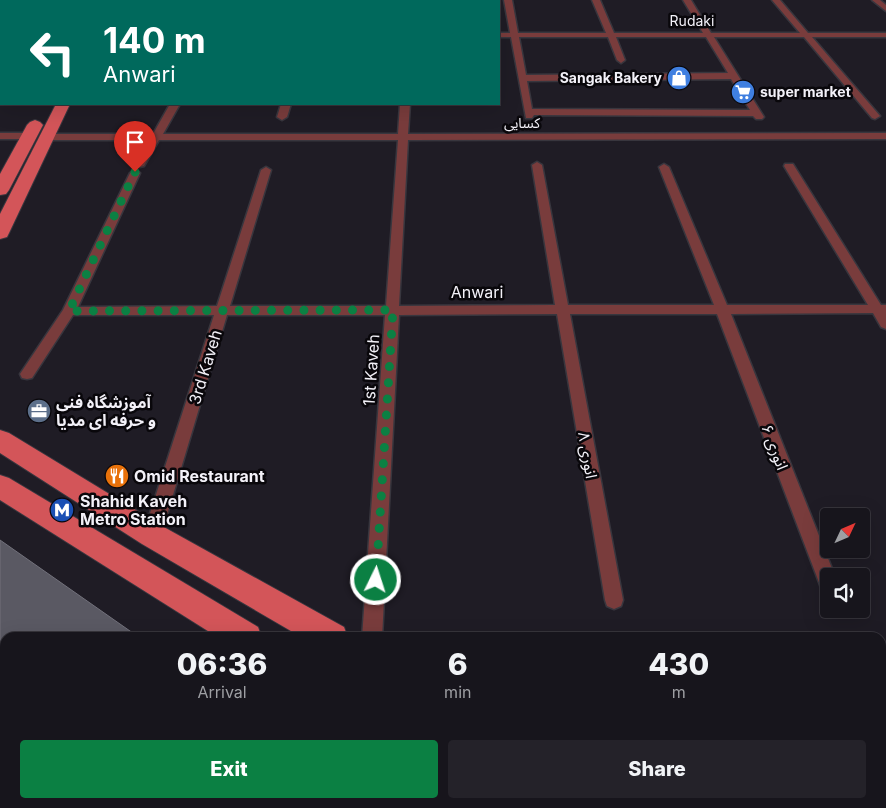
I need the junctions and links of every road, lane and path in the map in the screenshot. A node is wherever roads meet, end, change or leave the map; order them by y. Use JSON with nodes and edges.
{"nodes":[{"id":1,"x":508,"y":0,"type":"edge"},
{"id":2,"x":596,"y":0,"type":"edge"},
{"id":3,"x":686,"y":0,"type":"edge"},
{"id":4,"x":776,"y":0,"type":"edge"},
{"id":5,"x":876,"y":0,"type":"edge"},
{"id":6,"x":886,"y":9,"type":"edge"},
{"id":7,"x":500,"y":35,"type":"edge"},
{"id":8,"x":514,"y":35,"type":"junction"},
{"id":9,"x":611,"y":35,"type":"junction"},
{"id":10,"x":707,"y":35,"type":"junction"},
{"id":11,"x":806,"y":35,"type":"junction"},
{"id":12,"x":886,"y":35,"type":"edge"},
{"id":13,"x":621,"y":60,"type":"dead end"},
{"id":14,"x":733,"y":76,"type":"junction"},
{"id":15,"x":522,"y":78,"type":"junction"},
{"id":16,"x":46,"y":105,"type":"edge"},
{"id":17,"x":62,"y":105,"type":"edge"},
{"id":18,"x":174,"y":105,"type":"edge"},
{"id":19,"x":286,"y":105,"type":"edge"},
{"id":20,"x":405,"y":105,"type":"edge"},
{"id":21,"x":875,"y":116,"type":"dead end"},
{"id":22,"x":282,"y":117,"type":"dead end"},
{"id":23,"x":0,"y":136,"type":"edge"},
{"id":24,"x":30,"y":136,"type":"junction"},
{"id":25,"x":47,"y":136,"type":"junction"},
{"id":26,"x":886,"y":136,"type":"edge"},
{"id":27,"x":157,"y":137,"type":"junction"},
{"id":28,"x":403,"y":137,"type":"junction"},
{"id":29,"x":537,"y":165,"type":"dead end"},
{"id":30,"x":789,"y":166,"type":"dead end"},
{"id":31,"x":664,"y":167,"type":"dead end"},
{"id":32,"x":266,"y":170,"type":"dead end"},
{"id":33,"x":0,"y":190,"type":"edge"},
{"id":34,"x":0,"y":233,"type":"edge"},
{"id":35,"x":722,"y":309,"type":"junction"},
{"id":36,"x":881,"y":309,"type":"edge"},
{"id":37,"x":393,"y":310,"type":"junction"},
{"id":38,"x":561,"y":310,"type":"junction"},
{"id":39,"x":69,"y":311,"type":"junction"},
{"id":40,"x":222,"y":311,"type":"junction"},
{"id":41,"x":886,"y":324,"type":"edge"},
{"id":42,"x":27,"y":374,"type":"dead end"},
{"id":43,"x":0,"y":440,"type":"edge"},
{"id":44,"x":0,"y":486,"type":"edge"},
{"id":45,"x":152,"y":535,"type":"junction"},
{"id":46,"x":822,"y":568,"type":"edge"},
{"id":47,"x":614,"y":600,"type":"dead end"},
{"id":48,"x":237,"y":632,"type":"edge"},
{"id":49,"x":322,"y":632,"type":"edge"},
{"id":50,"x":372,"y":632,"type":"edge"}],
"edges":[{"from":1,"to":8,"type":"street"},
{"from":2,"to":9,"type":"street"},
{"from":3,"to":10,"type":"street"},
{"from":4,"to":11,"type":"street"},
{"from":5,"to":6,"type":"street"},
{"from":7,"to":8,"type":"street","name":"Rudaki"},
{"from":8,"to":9,"type":"street","name":"Rudaki"},
{"from":8,"to":15,"type":"street"},
{"from":9,"to":10,"type":"street","name":"Rudaki"},
{"from":9,"to":13,"type":"street"},
{"from":10,"to":11,"type":"street","name":"Rudaki"},
{"from":10,"to":14,"type":"street"},
{"from":11,"to":12,"type":"street","name":"Rudaki"},
{"from":11,"to":21,"type":"street"},
{"from":14,"to":15,"type":"street"},
{"from":14,"to":15,"type":"street"},
{"from":16,"to":24,"type":"main road"},
{"from":17,"to":25,"type":"main road"},
{"from":18,"to":27,"type":"street"},
{"from":19,"to":22,"type":"street"},
{"from":20,"to":28,"type":"street","name":"1st Kaveh"},
{"from":23,"to":24,"type":"street"},
{"from":24,"to":33,"type":"main road"},
{"from":25,"to":27,"type":"street","name":"کسایی"},
{"from":25,"to":34,"type":"main road"},
{"from":26,"to":28,"type":"street","name":"کسایی"},
{"from":27,"to":28,"type":"street","name":"کسایی"},
{"from":27,"to":39,"type":"street"},
{"from":28,"to":37,"type":"street","name":"1st Kaveh"},
{"from":29,"to":38,"type":"street","name":"انوری ۸"},
{"from":30,"to":36,"type":"street"},
{"from":31,"to":35,"type":"street","name":"انوری ۶"},
{"from":32,"to":40,"type":"street","name":"3rd Kaveh"},
{"from":35,"to":36,"type":"street","name":"Anwari"},
{"from":35,"to":38,"type":"street","name":"Anwari"},
{"from":35,"to":46,"type":"street","name":"انوری ۶"},
{"from":36,"to":41,"type":"street"},
{"from":37,"to":38,"type":"street","name":"Anwari"},
{"from":37,"to":40,"type":"street","name":"Anwari"},
{"from":37,"to":50,"type":"street","name":"1st Kaveh"},
{"from":38,"to":47,"type":"street","name":"انوری ۸"},
{"from":39,"to":40,"type":"street","name":"Anwari"},
{"from":39,"to":42,"type":"street"},
{"from":40,"to":45,"type":"street","name":"3rd Kaveh"},
{"from":43,"to":45,"type":"main road"},
{"from":44,"to":48,"type":"main road"},
{"from":45,"to":49,"type":"main road"}]}
